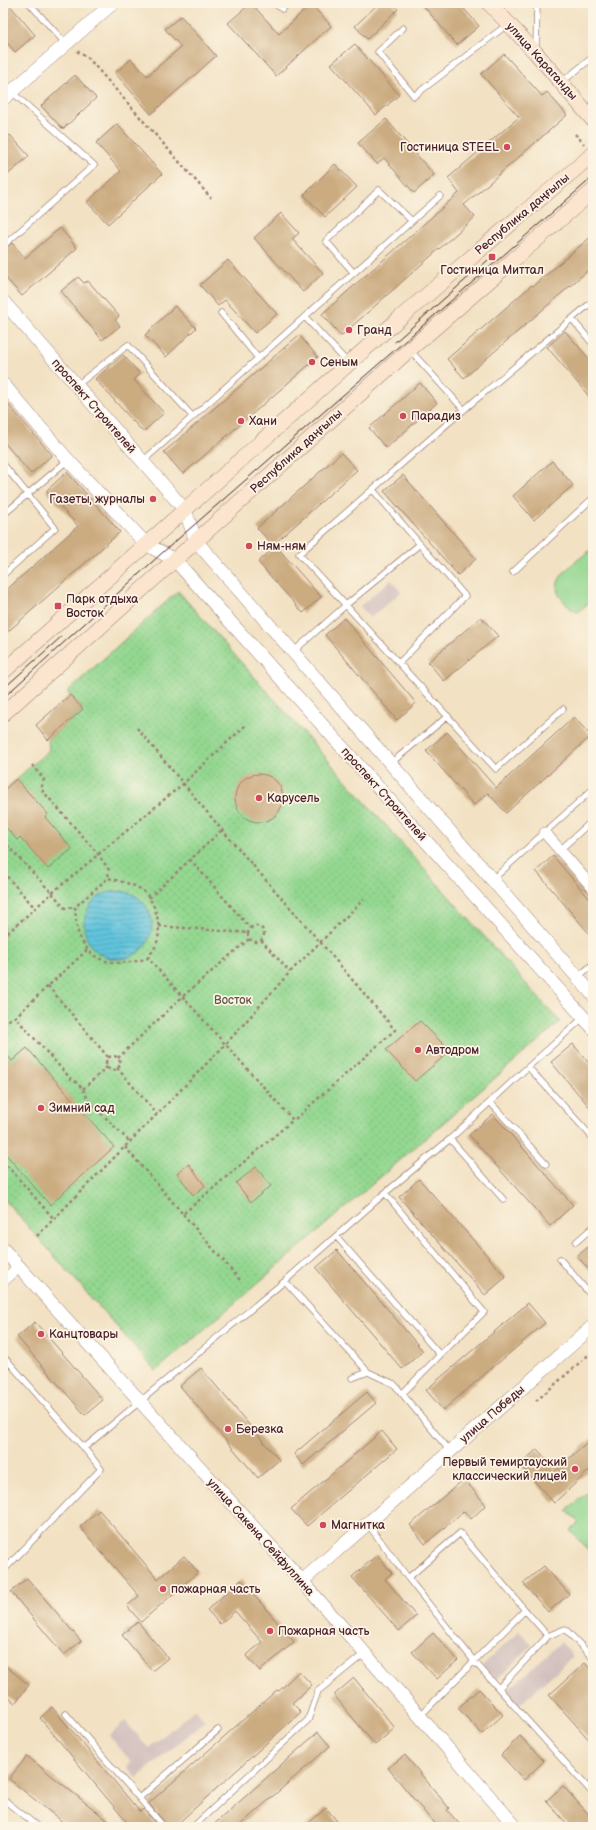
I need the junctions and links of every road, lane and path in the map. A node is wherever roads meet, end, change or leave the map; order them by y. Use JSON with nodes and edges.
{"nodes":[{"id":1,"x":29,"y":3,"type":"edge"},
{"id":2,"x":113,"y":3,"type":"edge"},
{"id":3,"x":274,"y":3,"type":"edge"},
{"id":4,"x":288,"y":3,"type":"edge"},
{"id":5,"x":489,"y":3,"type":"edge"},
{"id":6,"x":537,"y":3,"type":"edge"},
{"id":7,"x":508,"y":24,"type":"junction"},
{"id":8,"x":403,"y":28,"type":"dead end"},
{"id":9,"x":66,"y":44,"type":"junction"},
{"id":10,"x":536,"y":53,"type":"junction"},
{"id":11,"x":593,"y":57,"type":"edge"},
{"id":12,"x":562,"y":83,"type":"junction"},
{"id":13,"x":8,"y":95,"type":"edge"},
{"id":14,"x":593,"y":120,"type":"edge"},
{"id":15,"x":575,"y":134,"type":"dead end"},
{"id":16,"x":589,"y":149,"type":"edge"},
{"id":17,"x":593,"y":191,"type":"edge"},
{"id":18,"x":440,"y":196,"type":"dead end"},
{"id":19,"x":211,"y":198,"type":"dead end"},
{"id":20,"x":412,"y":221,"type":"junction"},
{"id":21,"x":3,"y":246,"type":"edge"},
{"id":22,"x":354,"y":272,"type":"junction"},
{"id":23,"x":3,"y":301,"type":"edge"},
{"id":24,"x":593,"y":301,"type":"edge"},
{"id":25,"x":221,"y":313,"type":"dead end"},
{"id":26,"x":305,"y":316,"type":"junction"},
{"id":27,"x":572,"y":319,"type":"junction"},
{"id":28,"x":593,"y":344,"type":"edge"},
{"id":29,"x":410,"y":350,"type":"junction"},
{"id":30,"x":258,"y":358,"type":"junction"},
{"id":31,"x":348,"y":364,"type":"junction"},
{"id":32,"x":3,"y":384,"type":"edge"},
{"id":33,"x":77,"y":386,"type":"junction"},
{"id":34,"x":464,"y":410,"type":"junction"},
{"id":35,"x":193,"y":417,"type":"junction"},
{"id":36,"x":68,"y":460,"type":"junction"},
{"id":37,"x":143,"y":462,"type":"junction"},
{"id":38,"x":3,"y":464,"type":"edge"},
{"id":39,"x":373,"y":490,"type":"junction"},
{"id":40,"x":28,"y":494,"type":"junction"},
{"id":41,"x":593,"y":498,"type":"edge"},
{"id":42,"x":185,"y":510,"type":"junction"},
{"id":43,"x":3,"y":515,"type":"edge"},
{"id":44,"x":196,"y":541,"type":"junction"},
{"id":45,"x":146,"y":544,"type":"junction"},
{"id":46,"x":420,"y":544,"type":"junction"},
{"id":47,"x":175,"y":560,"type":"junction"},
{"id":48,"x":513,"y":572,"type":"dead end"},
{"id":49,"x":3,"y":575,"type":"edge"},
{"id":50,"x":346,"y":605,"type":"junction"},
{"id":51,"x":294,"y":651,"type":"junction"},
{"id":52,"x":399,"y":663,"type":"junction"},
{"id":53,"x":3,"y":672,"type":"edge"},
{"id":54,"x":563,"y":709,"type":"dead end"},
{"id":55,"x":3,"y":714,"type":"edge"},
{"id":56,"x":448,"y":716,"type":"junction"},
{"id":57,"x":247,"y":724,"type":"dead end"},
{"id":58,"x":137,"y":728,"type":"dead end"},
{"id":59,"x":391,"y":763,"type":"junction"},
{"id":60,"x":32,"y":765,"type":"dead end"},
{"id":61,"x":184,"y":783,"type":"junction"},
{"id":62,"x":593,"y":789,"type":"edge"},
{"id":63,"x":593,"y":820,"type":"edge"},
{"id":64,"x":222,"y":830,"type":"junction"},
{"id":65,"x":545,"y":833,"type":"junction"},
{"id":66,"x":3,"y":841,"type":"edge"},
{"id":67,"x":560,"y":850,"type":"junction"},
{"id":68,"x":98,"y":854,"type":"junction"},
{"id":69,"x":190,"y":859,"type":"junction"},
{"id":70,"x":3,"y":872,"type":"edge"},
{"id":71,"x":108,"y":878,"type":"junction"},
{"id":72,"x":493,"y":879,"type":"junction"},
{"id":73,"x":593,"y":888,"type":"edge"},
{"id":74,"x":52,"y":893,"type":"junction"},
{"id":75,"x":149,"y":898,"type":"junction"},
{"id":76,"x":364,"y":899,"type":"dead end"},
{"id":77,"x":75,"y":907,"type":"junction"},
{"id":78,"x":35,"y":908,"type":"junction"},
{"id":79,"x":159,"y":926,"type":"junction"},
{"id":80,"x":250,"y":928,"type":"junction"},
{"id":81,"x":248,"y":933,"type":"junction"},
{"id":82,"x":3,"y":937,"type":"edge"},
{"id":83,"x":249,"y":939,"type":"junction"},
{"id":84,"x":261,"y":940,"type":"junction"},
{"id":85,"x":321,"y":943,"type":"junction"},
{"id":86,"x":86,"y":950,"type":"junction"},
{"id":87,"x":148,"y":958,"type":"junction"},
{"id":88,"x":593,"y":964,"type":"edge"},
{"id":89,"x":290,"y":972,"type":"junction"},
{"id":90,"x":578,"y":977,"type":"junction"},
{"id":91,"x":48,"y":986,"type":"junction"},
{"id":92,"x":593,"y":995,"type":"edge"},
{"id":93,"x":182,"y":997,"type":"junction"},
{"id":94,"x":14,"y":1017,"type":"junction"},
{"id":95,"x":584,"y":1017,"type":"junction"},
{"id":96,"x":3,"y":1020,"type":"edge"},
{"id":97,"x":593,"y":1028,"type":"edge"},
{"id":98,"x":225,"y":1045,"type":"junction"},
{"id":99,"x":108,"y":1057,"type":"junction"},
{"id":100,"x":118,"y":1058,"type":"junction"},
{"id":101,"x":107,"y":1067,"type":"junction"},
{"id":102,"x":528,"y":1067,"type":"junction"},
{"id":103,"x":117,"y":1068,"type":"junction"},
{"id":104,"x":83,"y":1088,"type":"junction"},
{"id":105,"x":490,"y":1102,"type":"junction"},
{"id":106,"x":157,"y":1114,"type":"junction"},
{"id":107,"x":293,"y":1120,"type":"junction"},
{"id":108,"x":593,"y":1138,"type":"edge"},
{"id":109,"x":450,"y":1139,"type":"junction"},
{"id":110,"x":130,"y":1142,"type":"junction"},
{"id":111,"x":125,"y":1147,"type":"junction"},
{"id":112,"x":3,"y":1161,"type":"edge"},
{"id":113,"x":546,"y":1164,"type":"dead end"},
{"id":114,"x":385,"y":1193,"type":"junction"},
{"id":115,"x":503,"y":1199,"type":"dead end"},
{"id":116,"x":183,"y":1214,"type":"junction"},
{"id":117,"x":54,"y":1219,"type":"junction"},
{"id":118,"x":593,"y":1227,"type":"edge"},
{"id":119,"x":37,"y":1236,"type":"dead end"},
{"id":120,"x":336,"y":1236,"type":"junction"},
{"id":121,"x":576,"y":1242,"type":"dead end"},
{"id":122,"x":3,"y":1249,"type":"edge"},
{"id":123,"x":560,"y":1259,"type":"dead end"},
{"id":124,"x":19,"y":1267,"type":"junction"},
{"id":125,"x":240,"y":1280,"type":"dead end"},
{"id":126,"x":3,"y":1281,"type":"edge"},
{"id":127,"x":285,"y":1281,"type":"junction"},
{"id":128,"x":593,"y":1298,"type":"edge"},
{"id":129,"x":593,"y":1326,"type":"edge"},
{"id":130,"x":593,"y":1351,"type":"edge"},
{"id":131,"x":440,"y":1355,"type":"junction"},
{"id":132,"x":3,"y":1364,"type":"edge"},
{"id":133,"x":368,"y":1372,"type":"junction"},
{"id":134,"x":352,"y":1378,"type":"dead end"},
{"id":135,"x":402,"y":1394,"type":"junction"},
{"id":136,"x":139,"y":1401,"type":"junction"},
{"id":137,"x":536,"y":1401,"type":"dead end"},
{"id":138,"x":84,"y":1448,"type":"junction"},
{"id":139,"x":450,"y":1451,"type":"junction"},
{"id":140,"x":367,"y":1523,"type":"junction"},
{"id":141,"x":3,"y":1570,"type":"edge"},
{"id":142,"x":408,"y":1578,"type":"junction"},
{"id":143,"x":302,"y":1581,"type":"junction"},
{"id":144,"x":525,"y":1610,"type":"junction"},
{"id":145,"x":548,"y":1636,"type":"junction"},
{"id":146,"x":365,"y":1653,"type":"junction"},
{"id":147,"x":593,"y":1658,"type":"edge"},
{"id":148,"x":474,"y":1661,"type":"junction"},
{"id":149,"x":499,"y":1688,"type":"junction"},
{"id":150,"x":66,"y":1714,"type":"dead end"},
{"id":151,"x":420,"y":1716,"type":"junction"},
{"id":152,"x":218,"y":1730,"type":"dead end"},
{"id":153,"x":593,"y":1782,"type":"edge"},
{"id":154,"x":588,"y":1788,"type":"junction"},
{"id":155,"x":593,"y":1793,"type":"edge"},
{"id":156,"x":139,"y":1798,"type":"junction"},
{"id":157,"x":3,"y":1799,"type":"edge"},
{"id":158,"x":38,"y":1827,"type":"edge"},
{"id":159,"x":164,"y":1827,"type":"edge"},
{"id":160,"x":193,"y":1827,"type":"edge"},
{"id":161,"x":516,"y":1827,"type":"edge"}],
"edges":[{"from":1,"to":9,"type":"lane"},
{"from":2,"to":9,"type":"street"},
{"from":3,"to":4,"type":"lane"},
{"from":5,"to":7,"type":"main road","name":"улица Караганды"},
{"from":6,"to":10,"type":"lane"},
{"from":7,"to":8,"type":"lane"},
{"from":7,"to":10,"type":"main road","name":"улица Караганды"},
{"from":9,"to":13,"type":"street"},
{"from":9,"to":19,"type":"path"},
{"from":10,"to":12,"type":"main road","name":"улица Караганды"},
{"from":11,"to":12,"type":"lane"},
{"from":12,"to":14,"type":"main road","name":"улица Караганды"},
{"from":13,"to":21,"type":"lane"},
{"from":15,"to":16,"type":"path"},
{"from":16,"to":31,"type":"main road","name":"Республика даңғылы"},
{"from":17,"to":29,"type":"main road","name":"Республика даңғылы"},
{"from":18,"to":20,"type":"lane"},
{"from":20,"to":22,"type":"lane"},
{"from":20,"to":22,"type":"lane"},
{"from":22,"to":26,"type":"lane"},
{"from":23,"to":33,"type":"street","name":"проспект Строителей"},
{"from":24,"to":27,"type":"lane"},
{"from":25,"to":30,"type":"lane"},
{"from":26,"to":30,"type":"lane"},
{"from":26,"to":31,"type":"lane"},
{"from":27,"to":28,"type":"lane"},
{"from":27,"to":34,"type":"lane"},
{"from":29,"to":34,"type":"lane"},
{"from":29,"to":44,"type":"main road","name":"Республика даңғылы"},
{"from":30,"to":35,"type":"lane"},
{"from":31,"to":42,"type":"main road","name":"Республика даңғылы"},
{"from":32,"to":36,"type":"street"},
{"from":33,"to":35,"type":"lane"},
{"from":33,"to":37,"type":"street","name":"проспект Строителей"},
{"from":34,"to":39,"type":"lane"},
{"from":35,"to":37,"type":"lane"},
{"from":36,"to":40,"type":"lane"},
{"from":36,"to":45,"type":"street"},
{"from":37,"to":42,"type":"street","name":"проспект Строителей"},
{"from":38,"to":40,"type":"lane"},
{"from":39,"to":46,"type":"lane"},
{"from":39,"to":50,"type":"lane"},
{"from":40,"to":43,"type":"lane"},
{"from":40,"to":49,"type":"lane"},
{"from":41,"to":48,"type":"lane"},
{"from":42,"to":44,"type":"street"},
{"from":42,"to":45,"type":"main road","name":"Республика даңғылы"},
{"from":44,"to":47,"type":"main road","name":"Республика даңғылы"},
{"from":44,"to":51,"type":"street","name":"проспект Строителей"},
{"from":45,"to":47,"type":"street","name":"проспект Строителей"},
{"from":45,"to":53,"type":"main road","name":"Республика даңғылы"},
{"from":46,"to":50,"type":"lane"},
{"from":46,"to":52,"type":"lane"},
{"from":47,"to":55,"type":"main road","name":"Республика даңғылы"},
{"from":47,"to":95,"type":"street","name":"проспект Строителей"},
{"from":50,"to":51,"type":"lane"},
{"from":50,"to":52,"type":"lane"},
{"from":51,"to":59,"type":"street","name":"проспект Строителей"},
{"from":52,"to":56,"type":"lane"},
{"from":54,"to":56,"type":"lane"},
{"from":56,"to":59,"type":"lane"},
{"from":57,"to":61,"type":"path"},
{"from":58,"to":61,"type":"path"},
{"from":59,"to":72,"type":"street","name":"проспект Строителей"},
{"from":60,"to":68,"type":"path"},
{"from":61,"to":64,"type":"path"},
{"from":61,"to":68,"type":"path"},
{"from":62,"to":65,"type":"lane"},
{"from":63,"to":67,"type":"lane"},
{"from":64,"to":69,"type":"path"},
{"from":64,"to":85,"type":"path"},
{"from":65,"to":67,"type":"street"},
{"from":65,"to":72,"type":"lane"},
{"from":66,"to":74,"type":"path"},
{"from":67,"to":73,"type":"street"},
{"from":68,"to":71,"type":"path"},
{"from":68,"to":74,"type":"path"},
{"from":69,"to":75,"type":"path"},
{"from":69,"to":80,"type":"path"},
{"from":70,"to":78,"type":"path"},
{"from":71,"to":75,"type":"path"},
{"from":71,"to":77,"type":"path"},
{"from":72,"to":90,"type":"street","name":"проспект Строителей"},
{"from":74,"to":77,"type":"path"},
{"from":74,"to":78,"type":"path"},
{"from":75,"to":79,"type":"path"},
{"from":76,"to":85,"type":"path"},
{"from":77,"to":86,"type":"path"},
{"from":78,"to":82,"type":"path"},
{"from":79,"to":81,"type":"path"},
{"from":79,"to":87,"type":"path"},
{"from":80,"to":81,"type":"path"},
{"from":80,"to":84,"type":"path"},
{"from":81,"to":83,"type":"path"},
{"from":83,"to":84,"type":"path"},
{"from":83,"to":93,"type":"path"},
{"from":84,"to":89,"type":"path"},
{"from":85,"to":89,"type":"path"},
{"from":85,"to":107,"type":"path"},
{"from":86,"to":87,"type":"path"},
{"from":86,"to":91,"type":"path"},
{"from":87,"to":93,"type":"path"},
{"from":88,"to":90,"type":"lane"},
{"from":89,"to":98,"type":"path"},
{"from":90,"to":92,"type":"street","name":"проспект Строителей"},
{"from":91,"to":94,"type":"path"},
{"from":91,"to":99,"type":"path"},
{"from":93,"to":98,"type":"path"},
{"from":93,"to":100,"type":"path"},
{"from":94,"to":96,"type":"path"},
{"from":94,"to":104,"type":"path"},
{"from":95,"to":97,"type":"street","name":"проспект Строителей"},
{"from":95,"to":102,"type":"lane"},
{"from":98,"to":106,"type":"path"},
{"from":98,"to":107,"type":"path"},
{"from":99,"to":100,"type":"path"},
{"from":99,"to":101,"type":"path"},
{"from":100,"to":103,"type":"path"},
{"from":101,"to":103,"type":"path"},
{"from":101,"to":104,"type":"path"},
{"from":102,"to":105,"type":"lane"},
{"from":102,"to":108,"type":"lane"},
{"from":103,"to":106,"type":"path"},
{"from":104,"to":110,"type":"path"},
{"from":105,"to":109,"type":"lane"},
{"from":105,"to":113,"type":"lane"},
{"from":106,"to":110,"type":"path"},
{"from":107,"to":116,"type":"path"},
{"from":109,"to":114,"type":"lane"},
{"from":109,"to":115,"type":"lane"},
{"from":110,"to":111,"type":"path"},
{"from":111,"to":116,"type":"path"},
{"from":111,"to":117,"type":"path"},
{"from":112,"to":117,"type":"path"},
{"from":114,"to":120,"type":"lane"},
{"from":114,"to":131,"type":"lane"},
{"from":116,"to":125,"type":"path"},
{"from":117,"to":119,"type":"path"},
{"from":118,"to":121,"type":"lane"},
{"from":120,"to":127,"type":"lane"},
{"from":120,"to":131,"type":"lane"},
{"from":122,"to":124,"type":"street","name":"улица Сакена Сейфуллина"},
{"from":123,"to":128,"type":"lane"},
{"from":124,"to":126,"type":"street"},
{"from":124,"to":136,"type":"street","name":"улица Сакена Сейфуллина"},
{"from":127,"to":133,"type":"lane"},
{"from":127,"to":136,"type":"lane"},
{"from":129,"to":139,"type":"street","name":"улица Победы"},
{"from":130,"to":137,"type":"path"},
{"from":131,"to":135,"type":"lane"},
{"from":132,"to":138,"type":"lane"},
{"from":133,"to":134,"type":"lane"},
{"from":133,"to":135,"type":"lane"},
{"from":135,"to":139,"type":"lane"},
{"from":136,"to":138,"type":"lane"},
{"from":136,"to":143,"type":"street","name":"улица Сакена Сейфуллина"},
{"from":138,"to":141,"type":"lane"},
{"from":139,"to":140,"type":"street","name":"улица Победы"},
{"from":140,"to":142,"type":"lane"},
{"from":140,"to":143,"type":"street","name":"улица Победы"},
{"from":142,"to":144,"type":"lane"},
{"from":142,"to":148,"type":"lane"},
{"from":143,"to":146,"type":"street","name":"улица Сакена Сейфуллина"},
{"from":144,"to":145,"type":"lane"},
{"from":144,"to":148,"type":"lane"},
{"from":145,"to":147,"type":"lane"},
{"from":145,"to":149,"type":"lane"},
{"from":146,"to":151,"type":"street","name":"улица Сакена Сейфуллина"},
{"from":146,"to":160,"type":"lane"},
{"from":148,"to":149,"type":"lane"},
{"from":148,"to":151,"type":"lane"},
{"from":149,"to":154,"type":"lane"},
{"from":150,"to":156,"type":"lane"},
{"from":151,"to":161,"type":"street","name":"улица Сакена Сейфуллина"},
{"from":152,"to":156,"type":"lane"},
{"from":153,"to":154,"type":"lane"},
{"from":154,"to":155,"type":"lane"},
{"from":156,"to":159,"type":"lane"},
{"from":157,"to":158,"type":"lane"}]}
